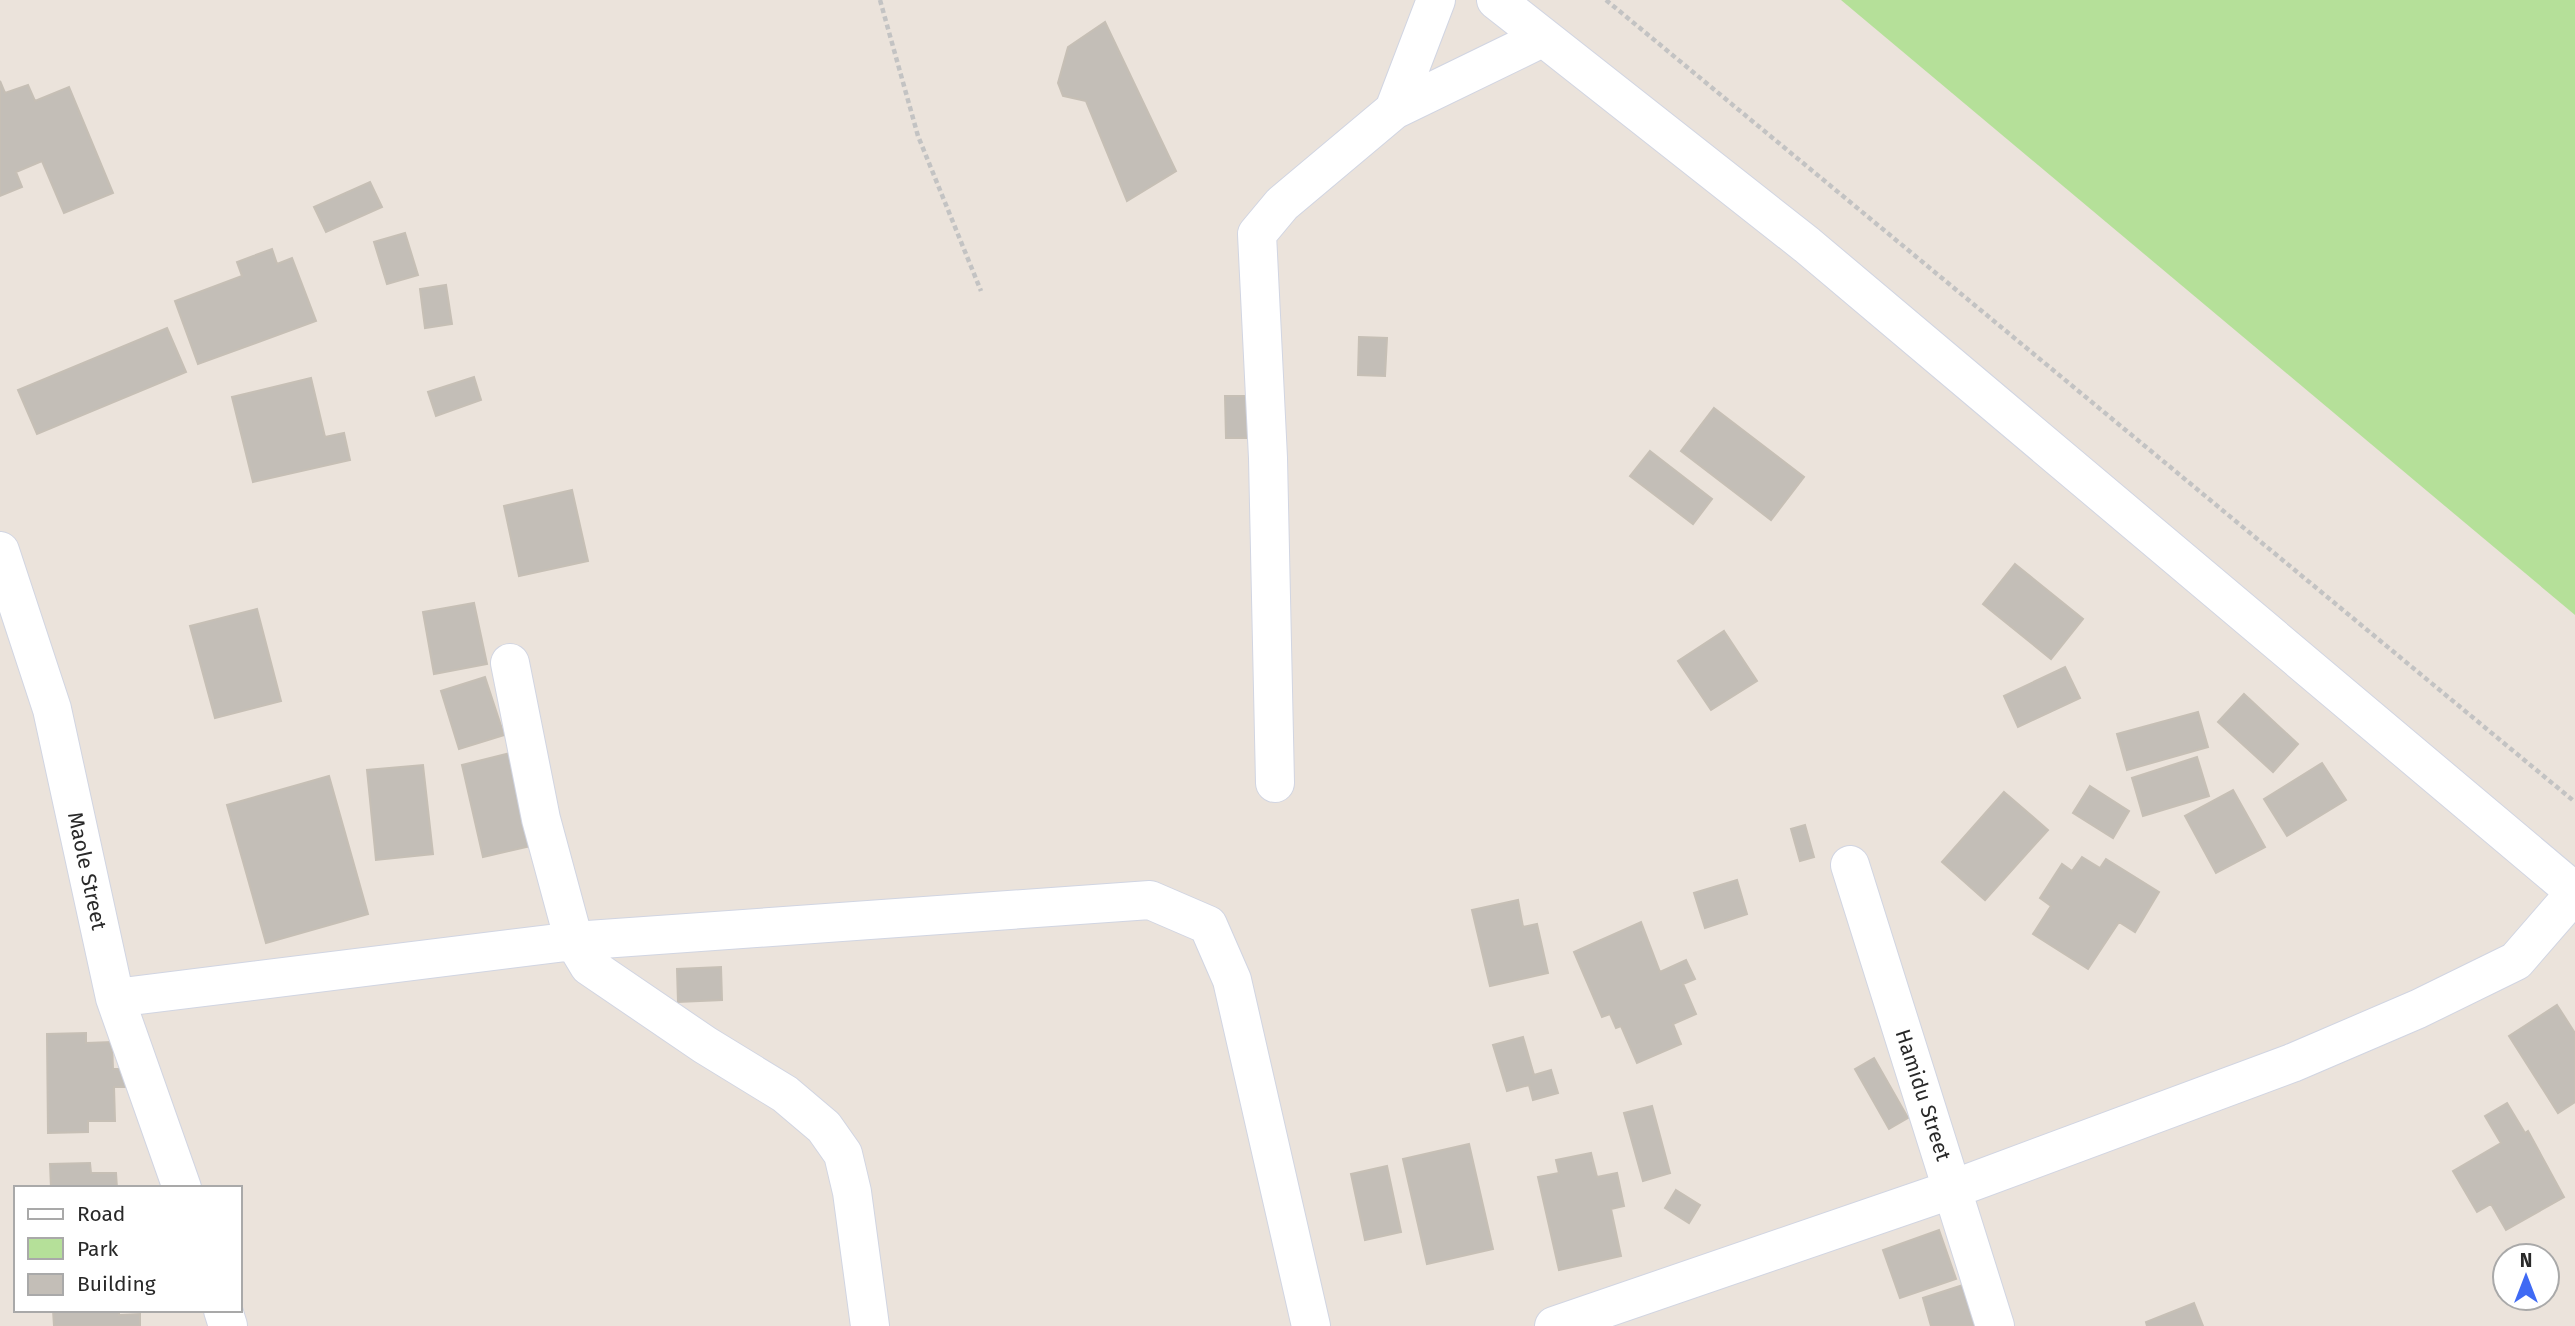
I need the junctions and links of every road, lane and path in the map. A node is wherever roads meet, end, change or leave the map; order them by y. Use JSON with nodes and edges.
{"nodes":[{"id":1,"x":880,"y":0,"type":"edge"},
{"id":2,"x":1436,"y":0,"type":"edge"},
{"id":3,"x":1496,"y":0,"type":"edge"},
{"id":4,"x":1606,"y":0,"type":"edge"},
{"id":5,"x":1542,"y":38,"type":"junction"},
{"id":6,"x":1394,"y":110,"type":"junction"},
{"id":7,"x":981,"y":292,"type":"dead end"},
{"id":8,"x":0,"y":551,"type":"edge"},
{"id":9,"x":509,"y":663,"type":"dead end"},
{"id":10,"x":1275,"y":783,"type":"dead end"},
{"id":11,"x":2575,"y":802,"type":"edge"},
{"id":12,"x":1850,"y":865,"type":"dead end"},
{"id":13,"x":2575,"y":893,"type":"edge"},
{"id":14,"x":574,"y":942,"type":"junction"},
{"id":15,"x":116,"y":999,"type":"junction"},
{"id":16,"x":181,"y":1186,"type":"edge"},
{"id":17,"x":1953,"y":1189,"type":"junction"},
{"id":18,"x":870,"y":1326,"type":"edge"},
{"id":19,"x":1311,"y":1326,"type":"edge"},
{"id":20,"x":1554,"y":1326,"type":"edge"},
{"id":21,"x":1995,"y":1326,"type":"edge"}],
"edges":[{"from":1,"to":7,"type":"path"},
{"from":2,"to":6,"type":"street"},
{"from":3,"to":5,"type":"street"},
{"from":4,"to":11,"type":"path"},
{"from":5,"to":6,"type":"street"},
{"from":5,"to":13,"type":"street"},
{"from":6,"to":10,"type":"street"},
{"from":8,"to":15,"type":"street","name":"Maole Street"},
{"from":9,"to":14,"type":"street"},
{"from":12,"to":17,"type":"street","name":"Hamidu Street"},
{"from":13,"to":17,"type":"street"},
{"from":14,"to":15,"type":"street"},
{"from":14,"to":18,"type":"street"},
{"from":14,"to":19,"type":"street"},
{"from":15,"to":16,"type":"street","name":"Maole Street"},
{"from":17,"to":20,"type":"street"},
{"from":17,"to":21,"type":"street","name":"Hamidu Street"}]}
